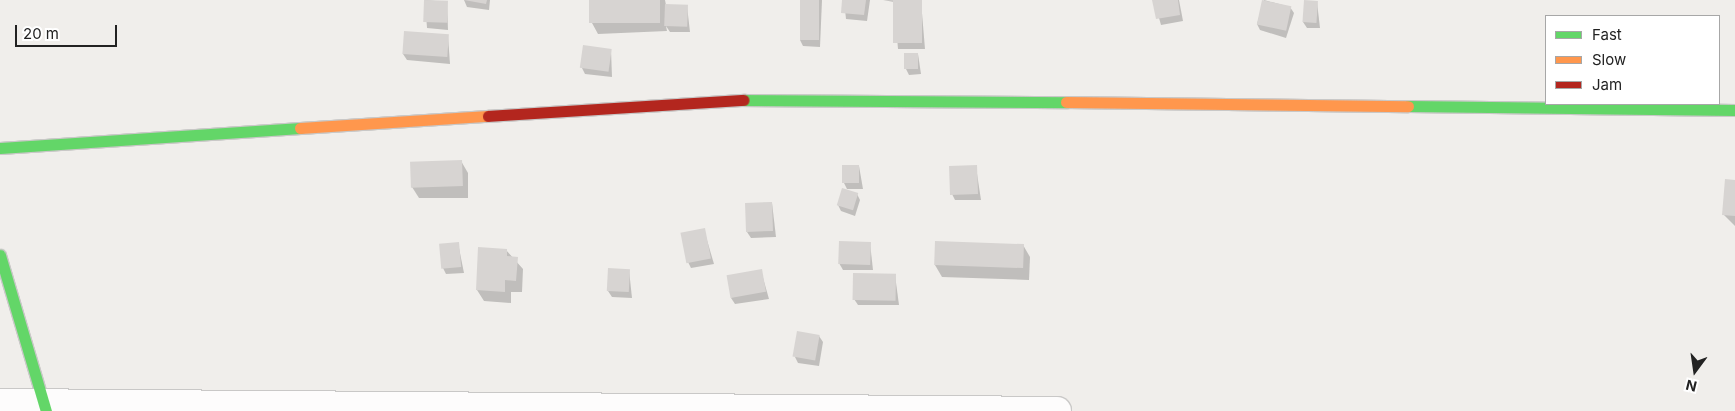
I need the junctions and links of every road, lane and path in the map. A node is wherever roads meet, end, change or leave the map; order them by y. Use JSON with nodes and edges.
{"nodes":[{"id":1,"x":1735,"y":110,"type":"edge"},
{"id":2,"x":0,"y":148,"type":"edge"},
{"id":3,"x":0,"y":255,"type":"edge"},
{"id":4,"x":0,"y":403,"type":"edge"},
{"id":5,"x":45,"y":406,"type":"edge"},
{"id":6,"x":1056,"y":411,"type":"edge"}],
"edges":[{"from":1,"to":2,"type":"street"},
{"from":3,"to":5,"type":"street"},
{"from":4,"to":5,"type":"street"},
{"from":5,"to":6,"type":"street"}]}
